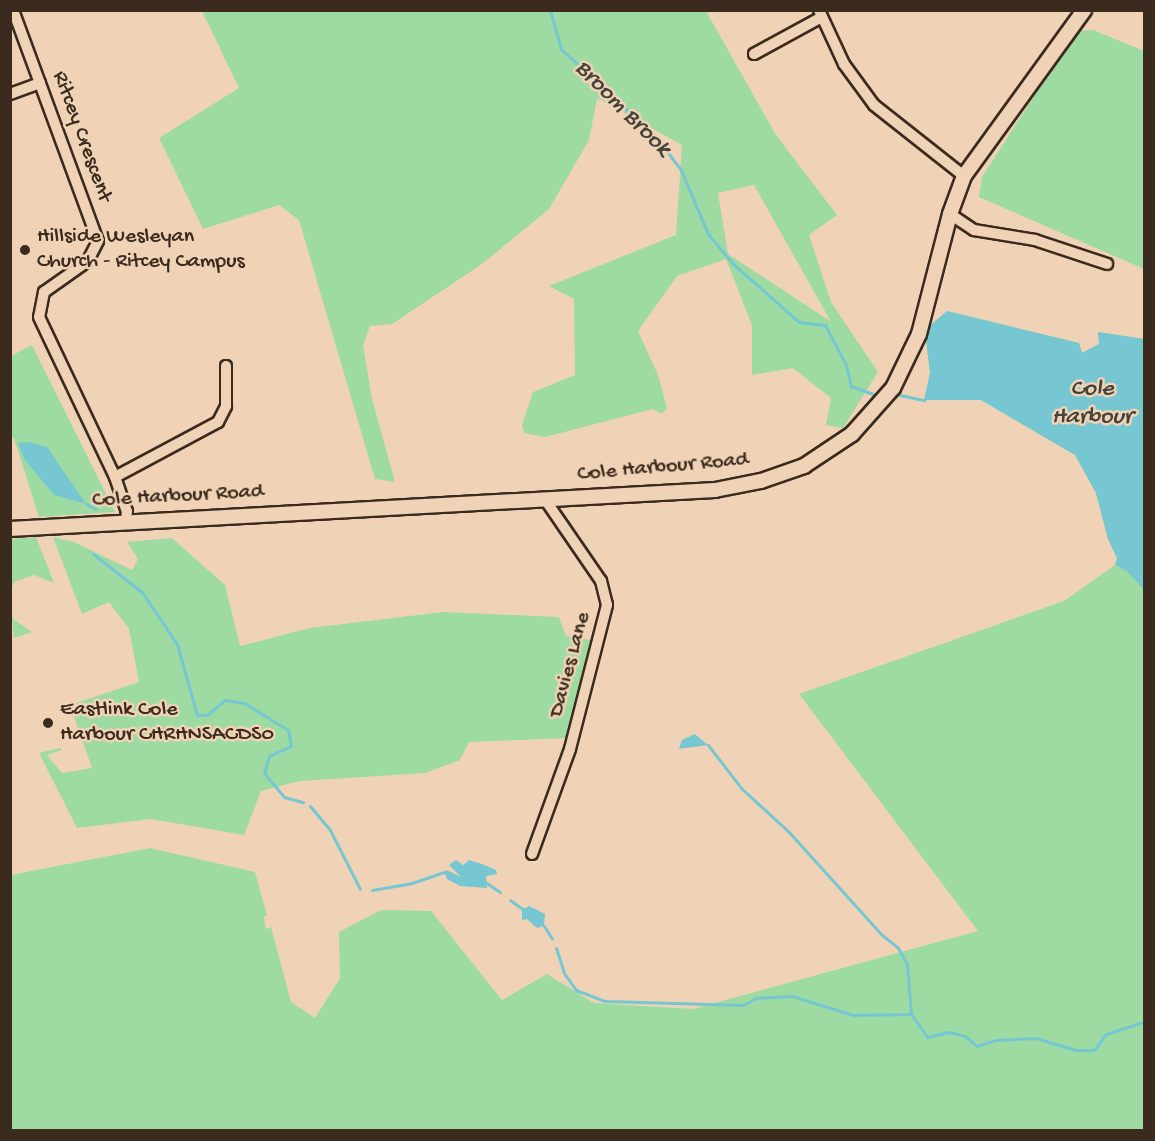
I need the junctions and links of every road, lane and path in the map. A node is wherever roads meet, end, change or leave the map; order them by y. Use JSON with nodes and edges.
{"nodes":[{"id":1,"x":13,"y":10,"type":"edge"},
{"id":2,"x":1084,"y":10,"type":"edge"},
{"id":3,"x":821,"y":14,"type":"edge"},
{"id":4,"x":754,"y":54,"type":"dead end"},
{"id":5,"x":40,"y":83,"type":"junction"},
{"id":6,"x":10,"y":94,"type":"edge"},
{"id":7,"x":964,"y":176,"type":"junction"},
{"id":8,"x":950,"y":214,"type":"junction"},
{"id":9,"x":1107,"y":264,"type":"dead end"},
{"id":10,"x":226,"y":366,"type":"dead end"},
{"id":11,"x":115,"y":477,"type":"junction"},
{"id":12,"x":544,"y":498,"type":"junction"},
{"id":13,"x":126,"y":520,"type":"junction"},
{"id":14,"x":10,"y":529,"type":"edge"},
{"id":15,"x":532,"y":854,"type":"dead end"}],
"edges":[{"from":1,"to":5,"type":"street","name":"Ritcey Crescent"},
{"from":2,"to":7,"type":"main road","name":"Cole Harbour Road"},
{"from":3,"to":4,"type":"street"},
{"from":3,"to":7,"type":"street"},
{"from":5,"to":6,"type":"street"},
{"from":5,"to":11,"type":"street","name":"Ritcey Crescent"},
{"from":7,"to":8,"type":"main road","name":"Cole Harbour Road"},
{"from":8,"to":9,"type":"street"},
{"from":8,"to":12,"type":"main road","name":"Cole Harbour Road"},
{"from":10,"to":11,"type":"street"},
{"from":11,"to":13,"type":"street","name":"Ritcey Crescent"},
{"from":12,"to":13,"type":"main road","name":"Cole Harbour Road"},
{"from":12,"to":15,"type":"street","name":"Davies Lane"},
{"from":13,"to":14,"type":"main road","name":"Cole Harbour Road"}]}
